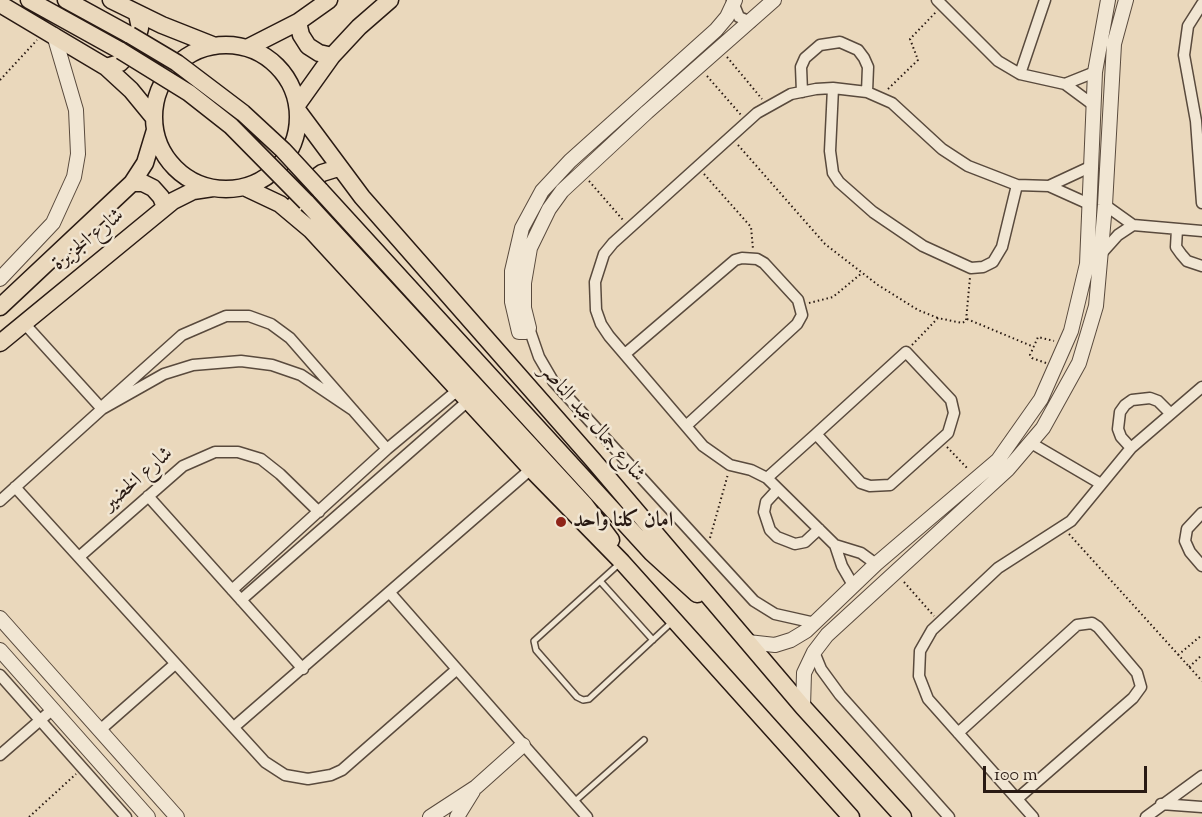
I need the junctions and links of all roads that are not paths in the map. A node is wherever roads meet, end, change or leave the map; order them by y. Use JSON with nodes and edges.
{"nodes":[{"id":1,"x":29,"y":0,"type":"edge"},
{"id":2,"x":66,"y":0,"type":"edge"},
{"id":3,"x":111,"y":0,"type":"edge"},
{"id":4,"x":329,"y":0,"type":"edge"},
{"id":5,"x":390,"y":0,"type":"edge"},
{"id":6,"x":774,"y":0,"type":"edge"},
{"id":7,"x":1045,"y":0,"type":"edge"},
{"id":8,"x":1108,"y":0,"type":"edge"},
{"id":9,"x":1126,"y":0,"type":"edge"},
{"id":10,"x":733,"y":1,"type":"edge"},
{"id":11,"x":940,"y":3,"type":"edge"},
{"id":12,"x":0,"y":4,"type":"edge"},
{"id":13,"x":1202,"y":4,"type":"edge"},
{"id":14,"x":137,"y":14,"type":"junction"},
{"id":15,"x":298,"y":22,"type":"junction"},
{"id":16,"x":752,"y":22,"type":"junction"},
{"id":17,"x":50,"y":33,"type":"junction"},
{"id":18,"x":215,"y":46,"type":"junction"},
{"id":19,"x":247,"y":48,"type":"junction"},
{"id":20,"x":332,"y":56,"type":"junction"},
{"id":21,"x":106,"y":67,"type":"junction"},
{"id":22,"x":1112,"y":71,"type":"junction"},
{"id":23,"x":1095,"y":72,"type":"junction"},
{"id":24,"x":1020,"y":74,"type":"junction"},
{"id":25,"x":1065,"y":84,"type":"junction"},
{"id":26,"x":833,"y":88,"type":"junction"},
{"id":27,"x":802,"y":92,"type":"junction"},
{"id":28,"x":867,"y":92,"type":"junction"},
{"id":29,"x":1092,"y":104,"type":"junction"},
{"id":30,"x":297,"y":108,"type":"junction"},
{"id":31,"x":1199,"y":118,"type":"edge"},
{"id":32,"x":155,"y":123,"type":"junction"},
{"id":33,"x":1094,"y":131,"type":"junction"},
{"id":34,"x":1109,"y":132,"type":"junction"},
{"id":35,"x":1092,"y":166,"type":"junction"},
{"id":36,"x":338,"y":168,"type":"junction"},
{"id":37,"x":132,"y":183,"type":"junction"},
{"id":38,"x":1017,"y":185,"type":"junction"},
{"id":39,"x":1049,"y":186,"type":"junction"},
{"id":40,"x":244,"y":187,"type":"junction"},
{"id":41,"x":214,"y":188,"type":"junction"},
{"id":42,"x":1202,"y":203,"type":"edge"},
{"id":43,"x":1089,"y":204,"type":"junction"},
{"id":44,"x":1105,"y":205,"type":"junction"},
{"id":45,"x":165,"y":207,"type":"junction"},
{"id":46,"x":292,"y":213,"type":"junction"},
{"id":47,"x":1133,"y":225,"type":"junction"},
{"id":48,"x":1177,"y":229,"type":"junction"},
{"id":49,"x":1202,"y":231,"type":"edge"},
{"id":50,"x":1101,"y":254,"type":"junction"},
{"id":51,"x":1202,"y":266,"type":"edge"},
{"id":52,"x":0,"y":279,"type":"edge"},
{"id":53,"x":0,"y":306,"type":"edge"},
{"id":54,"x":23,"y":322,"type":"junction"},
{"id":55,"x":529,"y":328,"type":"junction"},
{"id":56,"x":0,"y":343,"type":"edge"},
{"id":57,"x":625,"y":354,"type":"junction"},
{"id":58,"x":1202,"y":387,"type":"edge"},
{"id":59,"x":464,"y":395,"type":"junction"},
{"id":60,"x":102,"y":409,"type":"junction"},
{"id":61,"x":353,"y":410,"type":"junction"},
{"id":62,"x":1170,"y":413,"type":"junction"},
{"id":63,"x":686,"y":426,"type":"junction"},
{"id":64,"x":816,"y":434,"type":"junction"},
{"id":65,"x":1031,"y":442,"type":"junction"},
{"id":66,"x":1131,"y":448,"type":"junction"},
{"id":67,"x":387,"y":449,"type":"junction"},
{"id":68,"x":1003,"y":465,"type":"junction"},
{"id":69,"x":531,"y":469,"type":"junction"},
{"id":70,"x":767,"y":478,"type":"junction"},
{"id":71,"x":1101,"y":484,"type":"junction"},
{"id":72,"x":15,"y":487,"type":"junction"},
{"id":73,"x":778,"y":489,"type":"junction"},
{"id":74,"x":148,"y":496,"type":"junction"},
{"id":75,"x":0,"y":501,"type":"edge"},
{"id":76,"x":319,"y":512,"type":"junction"},
{"id":77,"x":1202,"y":513,"type":"edge"},
{"id":78,"x":819,"y":529,"type":"junction"},
{"id":79,"x":836,"y":545,"type":"junction"},
{"id":80,"x":79,"y":557,"type":"junction"},
{"id":81,"x":622,"y":562,"type":"junction"},
{"id":82,"x":876,"y":564,"type":"junction"},
{"id":83,"x":1202,"y":566,"type":"edge"},
{"id":84,"x":891,"y":574,"type":"junction"},
{"id":85,"x":600,"y":581,"type":"junction"},
{"id":86,"x":853,"y":585,"type":"junction"},
{"id":87,"x":232,"y":590,"type":"junction"},
{"id":88,"x":390,"y":593,"type":"junction"},
{"id":89,"x":242,"y":600,"type":"junction"},
{"id":90,"x":716,"y":605,"type":"junction"},
{"id":91,"x":0,"y":618,"type":"edge"},
{"id":92,"x":674,"y":621,"type":"junction"},
{"id":93,"x":815,"y":623,"type":"junction"},
{"id":94,"x":827,"y":635,"type":"junction"},
{"id":95,"x":653,"y":640,"type":"junction"},
{"id":96,"x":748,"y":642,"type":"junction"},
{"id":97,"x":0,"y":650,"type":"edge"},
{"id":98,"x":814,"y":652,"type":"junction"},
{"id":99,"x":176,"y":664,"type":"junction"},
{"id":100,"x":303,"y":669,"type":"junction"},
{"id":101,"x":456,"y":670,"type":"junction"},
{"id":102,"x":0,"y":675,"type":"edge"},
{"id":103,"x":803,"y":707,"type":"junction"},
{"id":104,"x":53,"y":709,"type":"junction"},
{"id":105,"x":40,"y":719,"type":"junction"},
{"id":106,"x":234,"y":727,"type":"junction"},
{"id":107,"x":100,"y":730,"type":"junction"},
{"id":108,"x":958,"y":733,"type":"junction"},
{"id":109,"x":644,"y":740,"type":"dead end"},
{"id":110,"x":523,"y":745,"type":"junction"},
{"id":111,"x":0,"y":755,"type":"edge"},
{"id":112,"x":1202,"y":776,"type":"edge"},
{"id":113,"x":476,"y":787,"type":"junction"},
{"id":114,"x":1017,"y":799,"type":"junction"},
{"id":115,"x":574,"y":802,"type":"junction"},
{"id":116,"x":1161,"y":804,"type":"junction"},
{"id":117,"x":1202,"y":807,"type":"edge"},
{"id":118,"x":126,"y":817,"type":"edge"},
{"id":119,"x":148,"y":817,"type":"edge"},
{"id":120,"x":177,"y":817,"type":"edge"},
{"id":121,"x":430,"y":817,"type":"edge"},
{"id":122,"x":457,"y":817,"type":"edge"},
{"id":123,"x":587,"y":817,"type":"edge"},
{"id":124,"x":851,"y":817,"type":"edge"},
{"id":125,"x":903,"y":817,"type":"edge"},
{"id":126,"x":949,"y":817,"type":"edge"},
{"id":127,"x":1034,"y":817,"type":"edge"},
{"id":128,"x":1146,"y":817,"type":"edge"}],
"edges":[{"from":1,"to":81,"type":"main road","bridge":true},
{"from":2,"to":90,"type":"main road","bridge":true},
{"from":3,"to":14,"type":"main road"},
{"from":4,"to":15,"type":"main road"},
{"from":5,"to":20,"type":"main road"},
{"from":6,"to":16,"type":"street"},
{"from":7,"to":24,"type":"street"},
{"from":8,"to":23,"type":"street"},
{"from":9,"to":22,"type":"street"},
{"from":10,"to":16,"type":"street"},
{"from":10,"to":55,"type":"street"},
{"from":11,"to":24,"type":"street"},
{"from":12,"to":17,"type":"main road"},
{"from":13,"to":31,"type":"street"},
{"from":14,"to":18,"type":"main road"},
{"from":14,"to":21,"type":"main road"},
{"from":15,"to":19,"type":"main road"},
{"from":15,"to":20,"type":"main road"},
{"from":16,"to":55,"type":"street"},
{"from":17,"to":21,"type":"main road"},
{"from":17,"to":52,"type":"street"},
{"from":18,"to":19,"type":"main road"},
{"from":18,"to":32,"type":"main road"},
{"from":19,"to":30,"type":"main road"},
{"from":20,"to":30,"type":"main road"},
{"from":21,"to":32,"type":"main road"},
{"from":22,"to":23,"type":"street"},
{"from":22,"to":34,"type":"street"},
{"from":23,"to":25,"type":"street"},
{"from":23,"to":29,"type":"street"},
{"from":24,"to":25,"type":"street"},
{"from":25,"to":29,"type":"street"},
{"from":26,"to":27,"type":"street"},
{"from":26,"to":28,"type":"street"},
{"from":26,"to":38,"type":"street"},
{"from":27,"to":28,"type":"street"},
{"from":27,"to":57,"type":"street"},
{"from":28,"to":38,"type":"street"},
{"from":29,"to":33,"type":"street"},
{"from":30,"to":36,"type":"main road","name":"شارع جمال عبد الناصر"},
{"from":30,"to":40,"type":"main road"},
{"from":31,"to":42,"type":"street"},
{"from":32,"to":37,"type":"main road","name":"شارع الجزيرة"},
{"from":32,"to":41,"type":"main road"},
{"from":33,"to":34,"type":"street"},
{"from":33,"to":35,"type":"street"},
{"from":34,"to":44,"type":"street"},
{"from":35,"to":39,"type":"street"},
{"from":35,"to":43,"type":"street"},
{"from":36,"to":46,"type":"main road"},
{"from":36,"to":90,"type":"main road","name":"شارع جمال عبد الناصر"},
{"from":37,"to":45,"type":"main road"},
{"from":37,"to":53,"type":"main road","name":"شارع الجزيرة"},
{"from":38,"to":39,"type":"street"},
{"from":39,"to":43,"type":"street"},
{"from":40,"to":41,"type":"main road"},
{"from":40,"to":46,"type":"main road"},
{"from":41,"to":45,"type":"main road","name":"شارع الجزيرة"},
{"from":43,"to":68,"type":"street"},
{"from":44,"to":47,"type":"street"},
{"from":44,"to":50,"type":"street"},
{"from":45,"to":54,"type":"main road","name":"شارع الجزيرة"},
{"from":46,"to":59,"type":"main road"},
{"from":47,"to":48,"type":"street"},
{"from":47,"to":50,"type":"street"},
{"from":48,"to":49,"type":"street"},
{"from":48,"to":51,"type":"street"},
{"from":50,"to":65,"type":"street"},
{"from":54,"to":56,"type":"main road","name":"شارع الجزيرة"},
{"from":54,"to":60,"type":"street"},
{"from":55,"to":93,"type":"street"},
{"from":57,"to":63,"type":"street"},
{"from":57,"to":63,"type":"street"},
{"from":58,"to":62,"type":"street"},
{"from":59,"to":67,"type":"street"},
{"from":59,"to":69,"type":"main road"},
{"from":59,"to":89,"type":"street"},
{"from":60,"to":61,"type":"street"},
{"from":60,"to":61,"type":"street"},
{"from":60,"to":72,"type":"street"},
{"from":61,"to":67,"type":"street"},
{"from":62,"to":66,"type":"street"},
{"from":62,"to":66,"type":"street"},
{"from":63,"to":70,"type":"street"},
{"from":64,"to":64,"type":"street"},
{"from":64,"to":70,"type":"street"},
{"from":65,"to":68,"type":"street"},
{"from":65,"to":71,"type":"street"},
{"from":66,"to":71,"type":"street"},
{"from":67,"to":76,"type":"street"},
{"from":68,"to":82,"type":"street"},
{"from":68,"to":84,"type":"street"},
{"from":69,"to":81,"type":"main road"},
{"from":69,"to":88,"type":"street"},
{"from":70,"to":73,"type":"street"},
{"from":71,"to":108,"type":"street"},
{"from":72,"to":75,"type":"street"},
{"from":72,"to":80,"type":"street"},
{"from":73,"to":78,"type":"street"},
{"from":73,"to":78,"type":"street"},
{"from":74,"to":76,"type":"street","name":"شارع الخضير"},
{"from":74,"to":80,"type":"street","name":"شارع الخضير"},
{"from":74,"to":87,"type":"street"},
{"from":76,"to":87,"type":"street"},
{"from":77,"to":83,"type":"street"},
{"from":78,"to":79,"type":"street"},
{"from":79,"to":82,"type":"street"},
{"from":79,"to":86,"type":"street"},
{"from":80,"to":99,"type":"street"},
{"from":81,"to":85,"type":"lane"},
{"from":81,"to":92,"type":"main road"},
{"from":82,"to":84,"type":"street"},
{"from":82,"to":86,"type":"street"},
{"from":84,"to":94,"type":"street"},
{"from":85,"to":95,"type":"lane"},
{"from":85,"to":95,"type":"lane"},
{"from":86,"to":93,"type":"street"},
{"from":87,"to":89,"type":"street"},
{"from":88,"to":100,"type":"street"},
{"from":88,"to":101,"type":"street"},
{"from":89,"to":100,"type":"street"},
{"from":90,"to":96,"type":"main road","name":"شارع جمال عبد الناصر"},
{"from":91,"to":107,"type":"street"},
{"from":92,"to":95,"type":"lane"},
{"from":92,"to":124,"type":"main road"},
{"from":93,"to":94,"type":"street"},
{"from":93,"to":96,"type":"street"},
{"from":94,"to":98,"type":"street"},
{"from":96,"to":103,"type":"main road","name":"شارع جمال عبد الناصر"},
{"from":97,"to":104,"type":"street"},
{"from":98,"to":103,"type":"street"},
{"from":98,"to":126,"type":"street"},
{"from":99,"to":106,"type":"street"},
{"from":99,"to":107,"type":"street"},
{"from":100,"to":106,"type":"street"},
{"from":101,"to":106,"type":"street"},
{"from":101,"to":110,"type":"street"},
{"from":102,"to":105,"type":"street"},
{"from":103,"to":125,"type":"main road","name":"شارع جمال عبد الناصر"},
{"from":104,"to":105,"type":"street"},
{"from":104,"to":119,"type":"street"},
{"from":105,"to":111,"type":"street"},
{"from":105,"to":118,"type":"street"},
{"from":107,"to":120,"type":"street"},
{"from":108,"to":114,"type":"street"},
{"from":108,"to":114,"type":"street"},
{"from":109,"to":115,"type":"lane"},
{"from":110,"to":113,"type":"street"},
{"from":110,"to":115,"type":"street"},
{"from":112,"to":116,"type":"street"},
{"from":113,"to":121,"type":"street"},
{"from":113,"to":122,"type":"street"},
{"from":114,"to":127,"type":"street"},
{"from":115,"to":123,"type":"street"},
{"from":116,"to":117,"type":"street"},
{"from":116,"to":128,"type":"street"}]}
